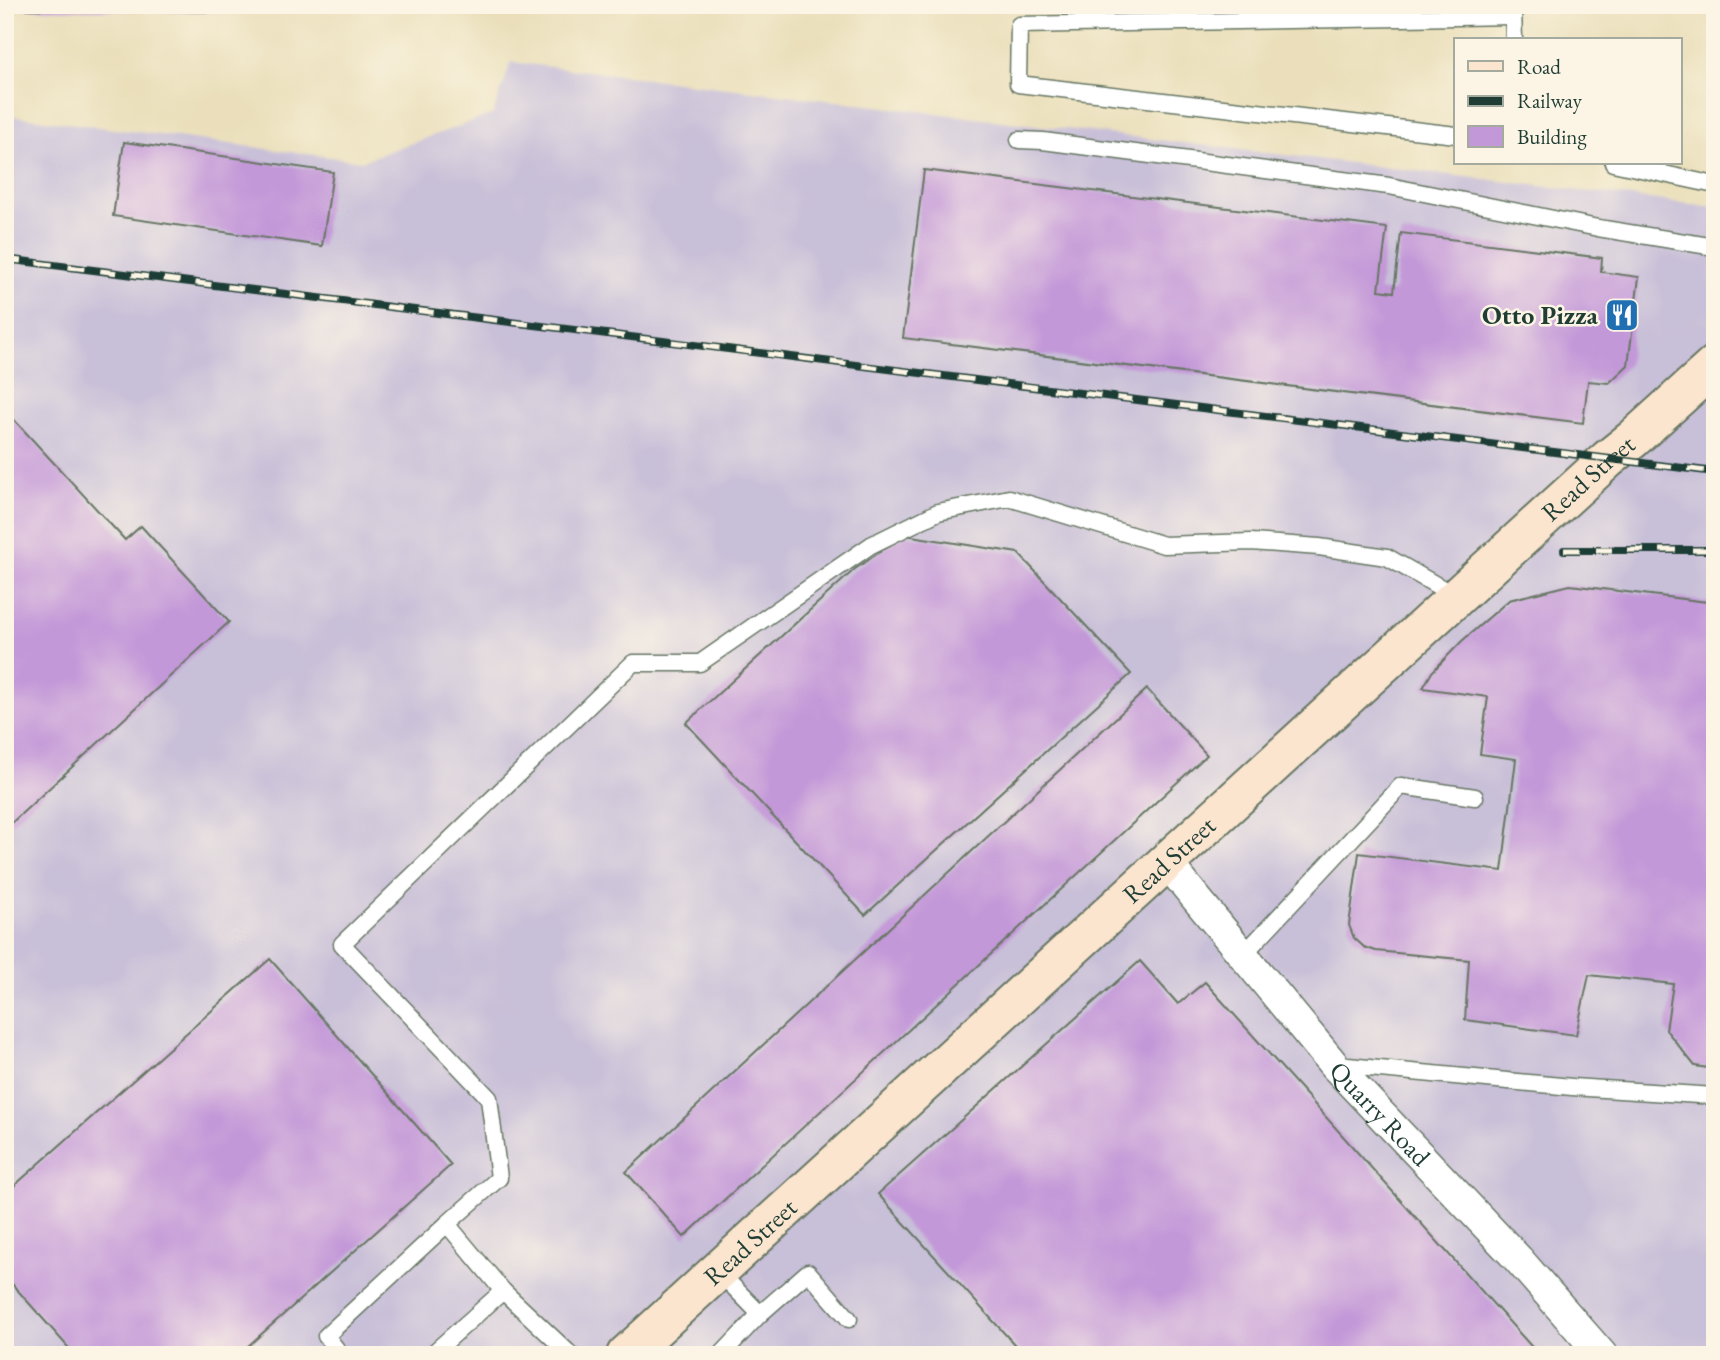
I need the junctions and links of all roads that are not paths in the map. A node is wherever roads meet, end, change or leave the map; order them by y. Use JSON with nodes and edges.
{"nodes":[{"id":1,"x":1513,"y":10,"type":"edge"},
{"id":2,"x":1514,"y":38,"type":"edge"},
{"id":3,"x":1454,"y":135,"type":"edge"},
{"id":4,"x":1019,"y":140,"type":"dead end"},
{"id":5,"x":1618,"y":164,"type":"edge"},
{"id":6,"x":1715,"y":185,"type":"edge"},
{"id":7,"x":1715,"y":247,"type":"edge"},
{"id":8,"x":1715,"y":365,"type":"edge"},
{"id":9,"x":1457,"y":597,"type":"junction"},
{"id":10,"x":1475,"y":797,"type":"dead end"},
{"id":11,"x":1167,"y":863,"type":"junction"},
{"id":12,"x":1243,"y":955,"type":"junction"},
{"id":13,"x":1334,"y":1065,"type":"junction"},
{"id":14,"x":1715,"y":1096,"type":"edge"},
{"id":15,"x":447,"y":1224,"type":"junction"},
{"id":16,"x":718,"y":1271,"type":"junction"},
{"id":17,"x":503,"y":1291,"type":"junction"},
{"id":18,"x":760,"y":1314,"type":"junction"},
{"id":19,"x":849,"y":1318,"type":"dead end"},
{"id":20,"x":341,"y":1355,"type":"edge"},
{"id":21,"x":431,"y":1355,"type":"edge"},
{"id":22,"x":571,"y":1355,"type":"edge"},
{"id":23,"x":626,"y":1355,"type":"edge"},
{"id":24,"x":721,"y":1355,"type":"edge"},
{"id":25,"x":1602,"y":1355,"type":"edge"}],
"edges":[{"from":1,"to":2,"type":"lane"},
{"from":1,"to":3,"type":"lane"},
{"from":4,"to":7,"type":"lane"},
{"from":5,"to":6,"type":"lane"},
{"from":8,"to":9,"type":"street","name":"Read Street"},
{"from":9,"to":11,"type":"street","name":"Read Street"},
{"from":9,"to":15,"type":"lane"},
{"from":10,"to":12,"type":"lane"},
{"from":11,"to":12,"type":"street","name":"Quarry Road"},
{"from":11,"to":16,"type":"street","name":"Read Street"},
{"from":12,"to":13,"type":"street","name":"Quarry Road"},
{"from":13,"to":14,"type":"lane"},
{"from":13,"to":25,"type":"street","name":"Quarry Road"},
{"from":15,"to":17,"type":"lane"},
{"from":15,"to":20,"type":"lane"},
{"from":16,"to":18,"type":"lane"},
{"from":16,"to":23,"type":"street","name":"Read Street"},
{"from":17,"to":21,"type":"lane"},
{"from":17,"to":22,"type":"lane"},
{"from":18,"to":19,"type":"lane"},
{"from":18,"to":24,"type":"lane"}]}
